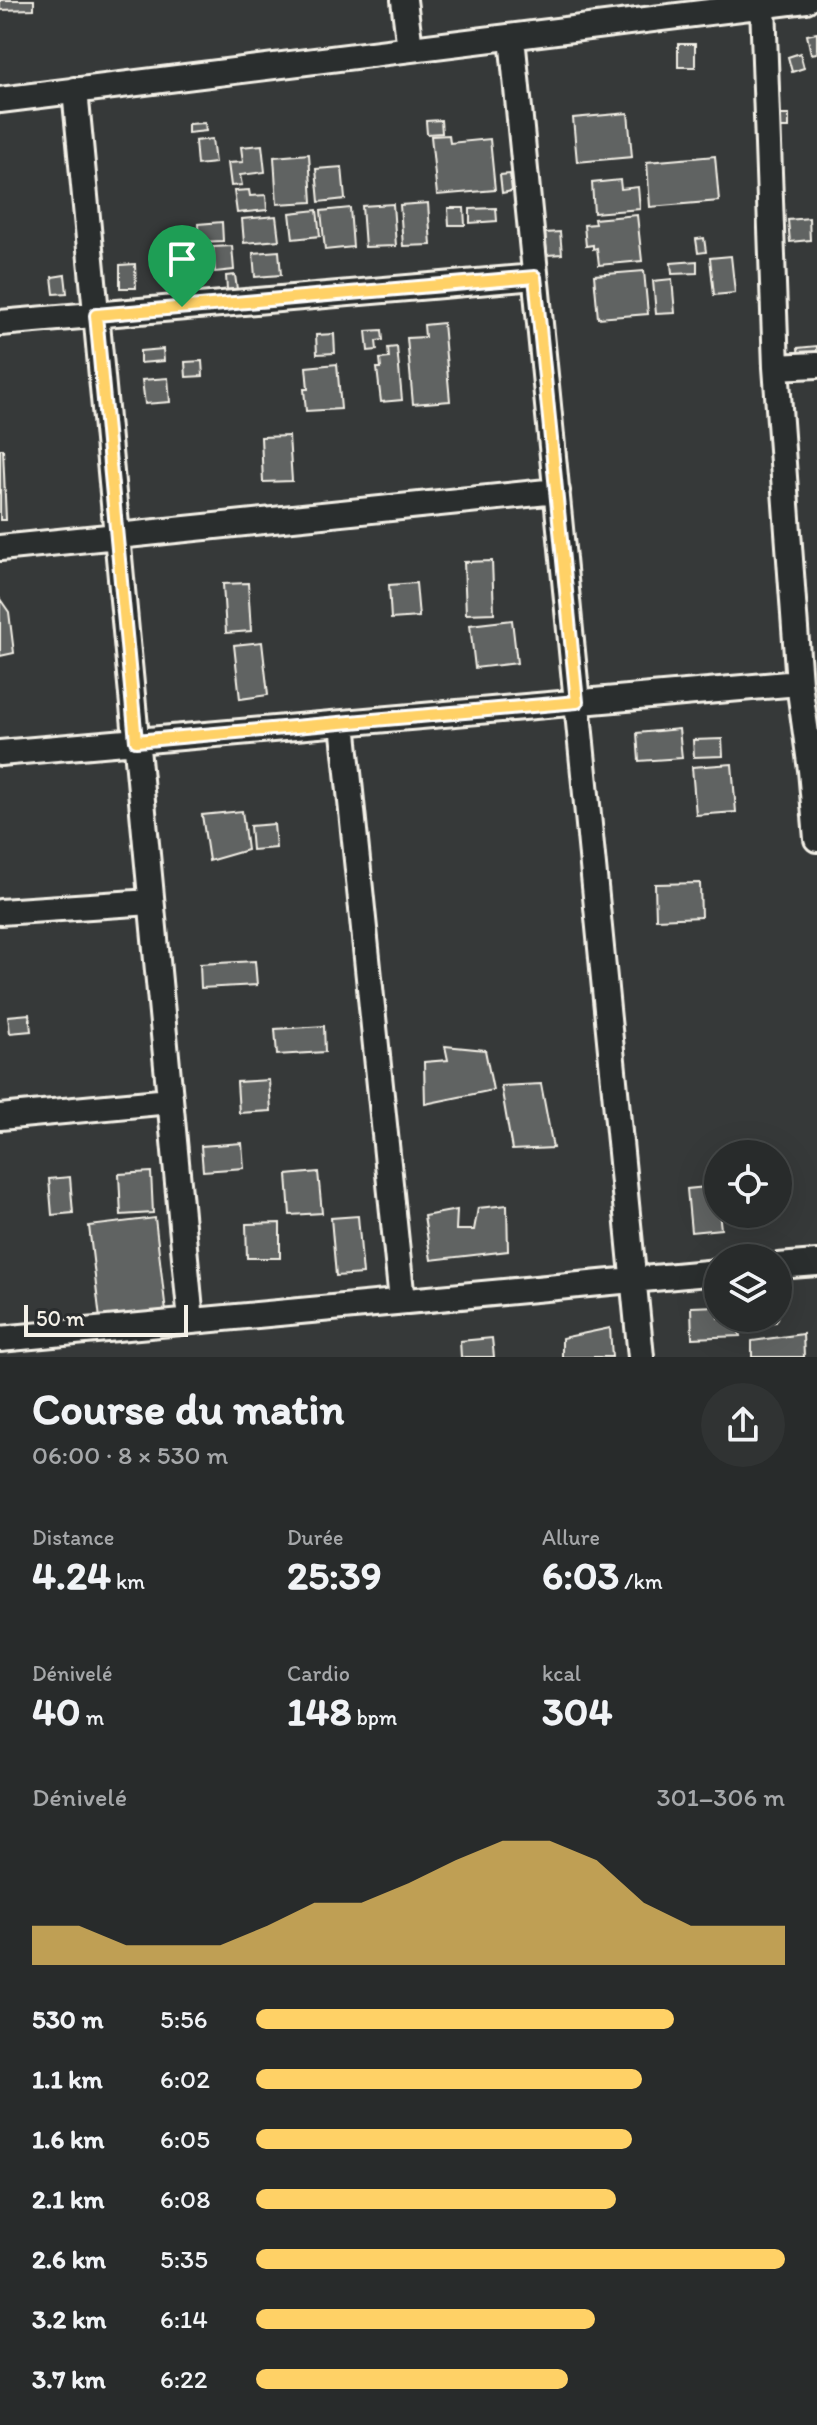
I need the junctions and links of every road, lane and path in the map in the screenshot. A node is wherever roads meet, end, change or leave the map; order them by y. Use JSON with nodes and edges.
{"nodes":[{"id":1,"x":404,"y":0,"type":"edge"},
{"id":2,"x":806,"y":0,"type":"edge"},
{"id":3,"x":763,"y":5,"type":"junction"},
{"id":4,"x":512,"y":37,"type":"junction"},
{"id":5,"x":410,"y":49,"type":"junction"},
{"id":6,"x":75,"y":90,"type":"junction"},
{"id":7,"x":0,"y":100,"type":"edge"},
{"id":8,"x":535,"y":277,"type":"junction"},
{"id":9,"x":96,"y":315,"type":"junction"},
{"id":10,"x":0,"y":323,"type":"edge"},
{"id":11,"x":817,"y":365,"type":"edge"},
{"id":12,"x":776,"y":367,"type":"junction"},
{"id":13,"x":557,"y":491,"type":"junction"},
{"id":14,"x":117,"y":536,"type":"junction"},
{"id":15,"x":0,"y":548,"type":"edge"},
{"id":16,"x":799,"y":683,"type":"junction"},
{"id":17,"x":577,"y":702,"type":"junction"},
{"id":18,"x":343,"y":723,"type":"junction"},
{"id":19,"x":136,"y":741,"type":"junction"},
{"id":20,"x":0,"y":753,"type":"edge"},
{"id":21,"x":814,"y":770,"type":"edge"},
{"id":22,"x":817,"y":839,"type":"edge"},
{"id":23,"x":151,"y":902,"type":"junction"},
{"id":24,"x":0,"y":912,"type":"edge"},
{"id":25,"x":170,"y":1101,"type":"junction"},
{"id":26,"x":0,"y":1117,"type":"edge"},
{"id":27,"x":817,"y":1263,"type":"edge"},
{"id":28,"x":792,"y":1265,"type":"edge"},
{"id":29,"x":704,"y":1273,"type":"edge"},
{"id":30,"x":634,"y":1279,"type":"junction"},
{"id":31,"x":402,"y":1301,"type":"junction"},
{"id":32,"x":191,"y":1321,"type":"junction"},
{"id":33,"x":15,"y":1344,"type":"edge"},
{"id":34,"x":641,"y":1357,"type":"edge"}],
"edges":[{"from":1,"to":5,"type":"street"},
{"from":2,"to":3,"type":"street"},
{"from":3,"to":4,"type":"street"},
{"from":3,"to":12,"type":"street"},
{"from":4,"to":5,"type":"street"},
{"from":4,"to":8,"type":"street"},
{"from":5,"to":6,"type":"street"},
{"from":6,"to":7,"type":"street"},
{"from":6,"to":9,"type":"street"},
{"from":8,"to":9,"type":"street"},
{"from":8,"to":13,"type":"street"},
{"from":9,"to":10,"type":"street"},
{"from":9,"to":14,"type":"street"},
{"from":11,"to":12,"type":"street"},
{"from":12,"to":16,"type":"street"},
{"from":13,"to":14,"type":"street"},
{"from":13,"to":17,"type":"street"},
{"from":14,"to":15,"type":"street"},
{"from":14,"to":19,"type":"street"},
{"from":16,"to":17,"type":"street"},
{"from":16,"to":21,"type":"street"},
{"from":17,"to":18,"type":"street"},
{"from":17,"to":30,"type":"street"},
{"from":18,"to":19,"type":"street"},
{"from":18,"to":31,"type":"street"},
{"from":19,"to":20,"type":"street"},
{"from":19,"to":23,"type":"street"},
{"from":21,"to":22,"type":"street"},
{"from":23,"to":24,"type":"street"},
{"from":23,"to":25,"type":"street"},
{"from":25,"to":26,"type":"street"},
{"from":25,"to":32,"type":"street"},
{"from":27,"to":28,"type":"street"},
{"from":29,"to":30,"type":"street"},
{"from":30,"to":31,"type":"street"},
{"from":30,"to":34,"type":"street"},
{"from":31,"to":32,"type":"street"},
{"from":32,"to":33,"type":"street"}]}
